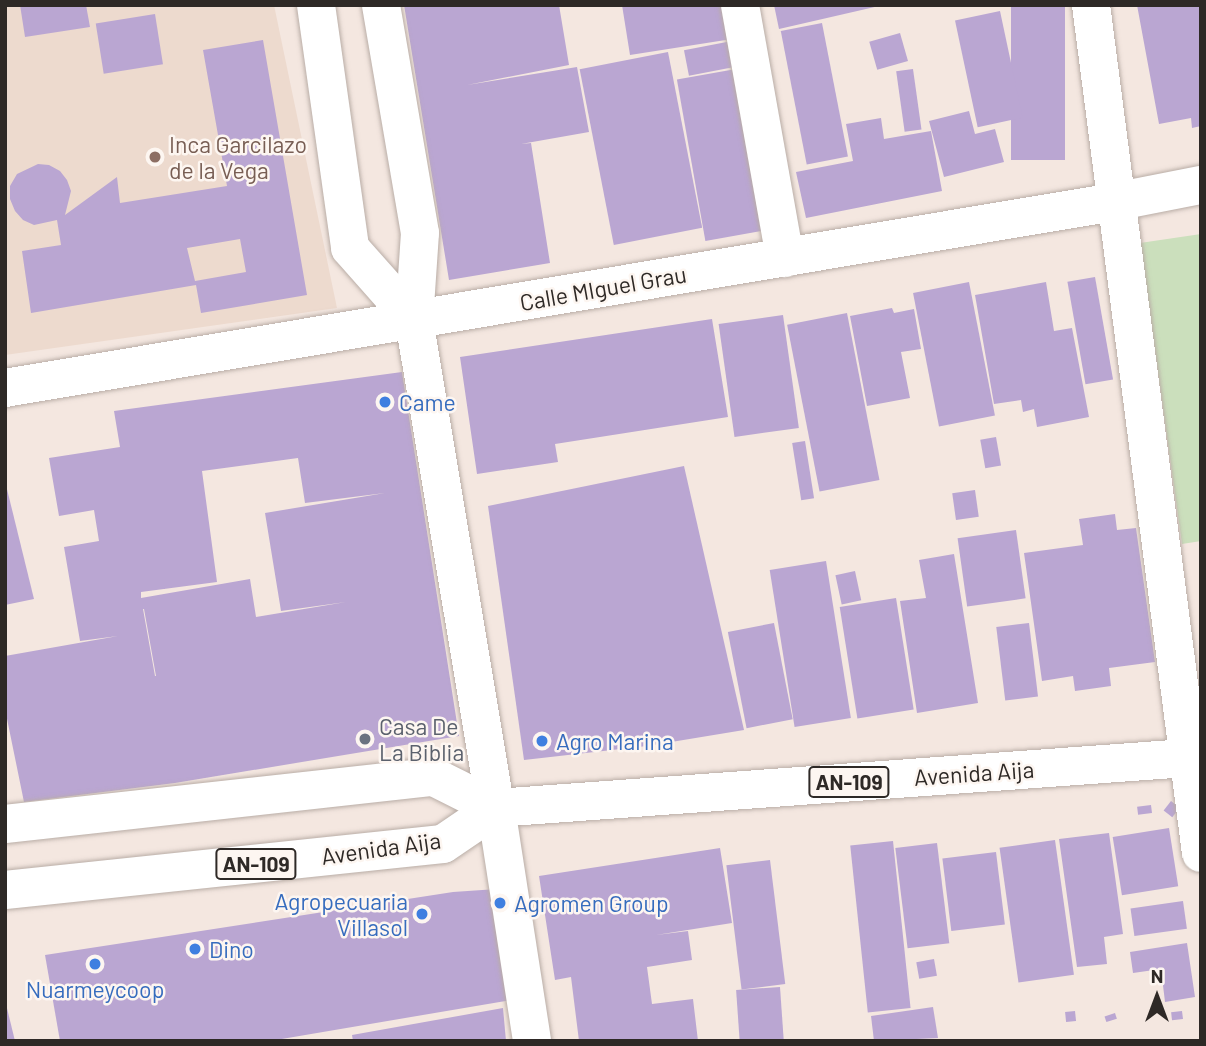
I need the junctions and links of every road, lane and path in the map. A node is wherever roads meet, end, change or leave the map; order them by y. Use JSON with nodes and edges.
{"nodes":[{"id":1,"x":316,"y":5,"type":"edge"},
{"id":2,"x":381,"y":5,"type":"edge"},
{"id":3,"x":740,"y":5,"type":"edge"},
{"id":4,"x":1091,"y":5,"type":"edge"},
{"id":5,"x":1201,"y":185,"type":"edge"},
{"id":6,"x":1114,"y":202,"type":"junction"},
{"id":7,"x":785,"y":258,"type":"junction"},
{"id":8,"x":414,"y":320,"type":"junction"},
{"id":9,"x":5,"y":388,"type":"edge"},
{"id":10,"x":1194,"y":757,"type":"edge"},
{"id":11,"x":496,"y":808,"type":"junction"},
{"id":12,"x":5,"y":824,"type":"edge"},
{"id":13,"x":1201,"y":853,"type":"edge"},
{"id":14,"x":5,"y":890,"type":"edge"},
{"id":15,"x":532,"y":1041,"type":"edge"}],
"edges":[{"from":1,"to":8,"type":"main road"},
{"from":2,"to":8,"type":"main road"},
{"from":3,"to":7,"type":"main road"},
{"from":4,"to":6,"type":"main road"},
{"from":5,"to":6,"type":"main road","name":"Calle MIguel Grau"},
{"from":6,"to":7,"type":"main road","name":"Calle MIguel Grau"},
{"from":6,"to":10,"type":"main road"},
{"from":7,"to":8,"type":"main road","name":"Calle MIguel Grau"},
{"from":8,"to":9,"type":"main road","name":"Calle MIguel Grau"},
{"from":8,"to":11,"type":"main road"},
{"from":10,"to":11,"type":"main road","name":"Avenida Aija","number":"AN-109"},
{"from":10,"to":13,"type":"main road"},
{"from":11,"to":12,"type":"main road"},
{"from":11,"to":14,"type":"main road","name":"Avenida Aija","number":"AN-109"},
{"from":11,"to":15,"type":"main road"}]}
